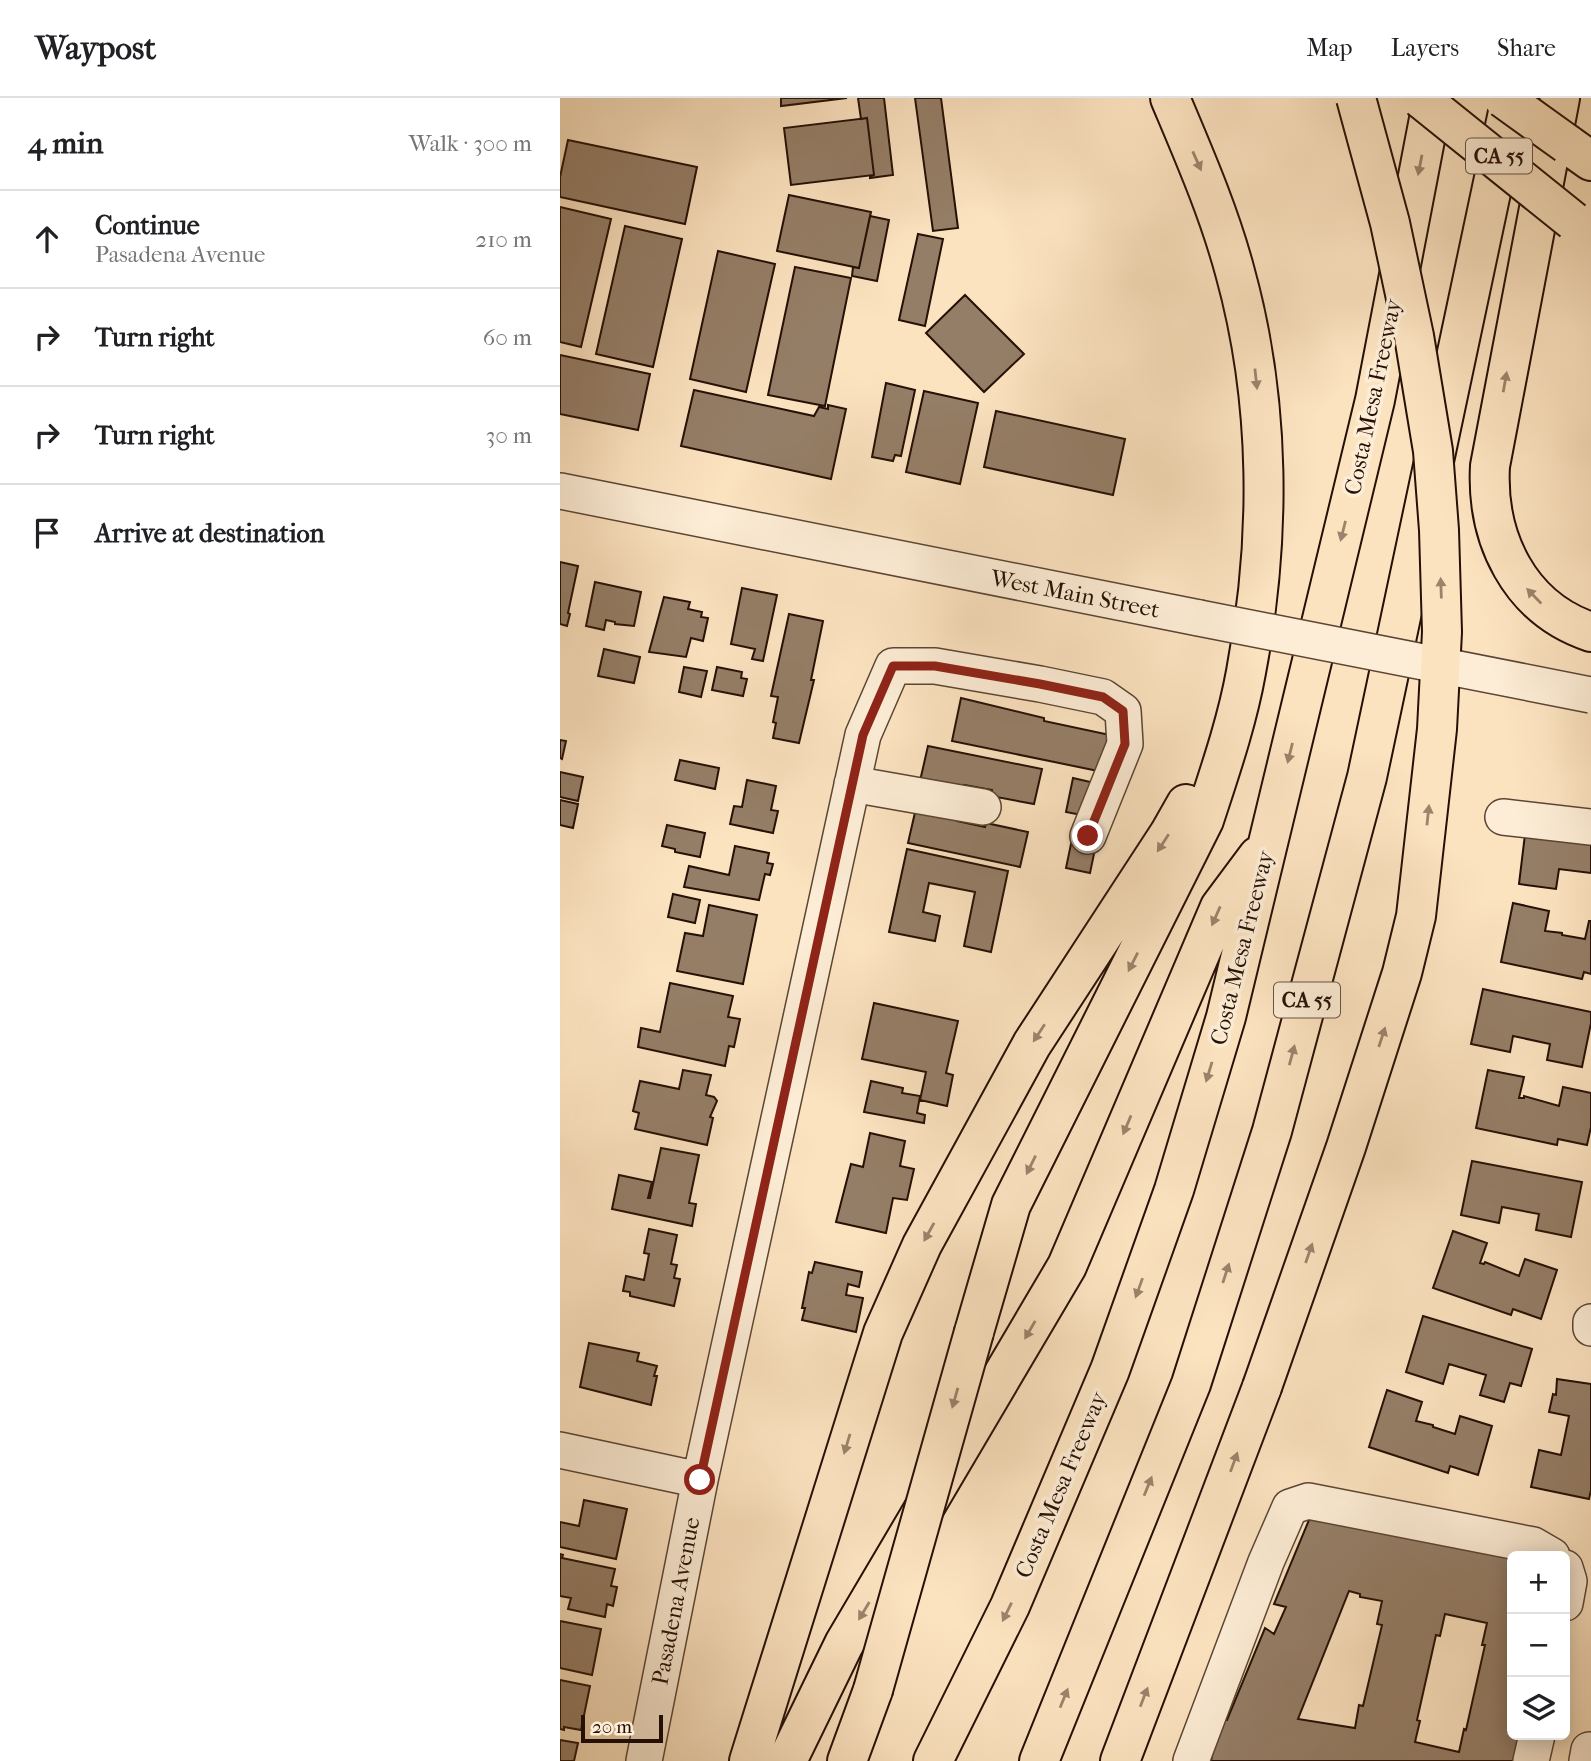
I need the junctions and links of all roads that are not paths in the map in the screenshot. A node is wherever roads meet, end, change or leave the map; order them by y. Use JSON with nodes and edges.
{"nodes":[{"id":1,"x":1170,"y":98,"type":"edge"},
{"id":2,"x":1356,"y":98,"type":"edge"},
{"id":3,"x":1420,"y":98,"type":"edge"},
{"id":4,"x":1433,"y":98,"type":"edge"},
{"id":5,"x":1503,"y":98,"type":"edge"},
{"id":6,"x":1511,"y":98,"type":"edge"},
{"id":7,"x":1560,"y":98,"type":"edge"},
{"id":8,"x":1579,"y":152,"type":"edge"},
{"id":9,"x":1582,"y":229,"type":"edge"},
{"id":10,"x":560,"y":491,"type":"edge"},
{"id":11,"x":1591,"y":632,"type":"edge"},
{"id":12,"x":1246,"y":671,"type":"junction"},
{"id":13,"x":1591,"y":695,"type":"edge"},
{"id":14,"x":852,"y":784,"type":"junction"},
{"id":15,"x":983,"y":807,"type":"dead end"},
{"id":16,"x":1503,"y":817,"type":"dead end"},
{"id":17,"x":1591,"y":827,"type":"edge"},
{"id":18,"x":1088,"y":836,"type":"dead end"},
{"id":19,"x":1269,"y":840,"type":"junction"},
{"id":20,"x":560,"y":1450,"type":"edge"},
{"id":21,"x":700,"y":1480,"type":"junction"},
{"id":22,"x":1543,"y":1551,"type":"edge"},
{"id":23,"x":1536,"y":1740,"type":"edge"},
{"id":24,"x":1591,"y":1751,"type":"edge"},
{"id":25,"x":644,"y":1761,"type":"edge"},
{"id":26,"x":749,"y":1761,"type":"edge"},
{"id":27,"x":787,"y":1761,"type":"edge"},
{"id":28,"x":847,"y":1761,"type":"edge"},
{"id":29,"x":933,"y":1761,"type":"edge"},
{"id":30,"x":1039,"y":1761,"type":"edge"},
{"id":31,"x":1120,"y":1761,"type":"edge"},
{"id":32,"x":1191,"y":1761,"type":"edge"},
{"id":33,"x":1531,"y":1761,"type":"edge"},
{"id":34,"x":1587,"y":1761,"type":"edge"}],
"edges":[{"from":1,"to":12,"type":"highway","one_way":true},
{"from":31,"to":2,"type":"highway","one_way":true,"bridge":true},
{"from":3,"to":9,"type":"highway","bridge":true},
{"from":4,"to":19,"type":"highway","name":"Costa Mesa Freeway","one_way":true},
{"from":5,"to":8,"type":"highway","bridge":true},
{"from":30,"to":6,"type":"highway","number":"CA 55","one_way":true},
{"from":11,"to":7,"type":"highway","one_way":true},
{"from":10,"to":13,"type":"street","name":"West Main Street","bridge":true},
{"from":12,"to":26,"type":"highway","one_way":true},
{"from":12,"to":28,"type":"highway","one_way":true,"bridge":true},
{"from":14,"to":15,"type":"street"},
{"from":14,"to":18,"type":"street","name":"Pasadena Avenue"},
{"from":14,"to":21,"type":"street","name":"Pasadena Avenue"},
{"from":16,"to":17,"type":"street"},
{"from":19,"to":27,"type":"highway","one_way":true},
{"from":19,"to":29,"type":"highway","name":"Costa Mesa Freeway","one_way":true},
{"from":20,"to":21,"type":"street"},
{"from":21,"to":25,"type":"street","name":"Pasadena Avenue"},
{"from":22,"to":32,"type":"street"},
{"from":23,"to":33,"type":"street"},
{"from":24,"to":34,"type":"street"}]}
